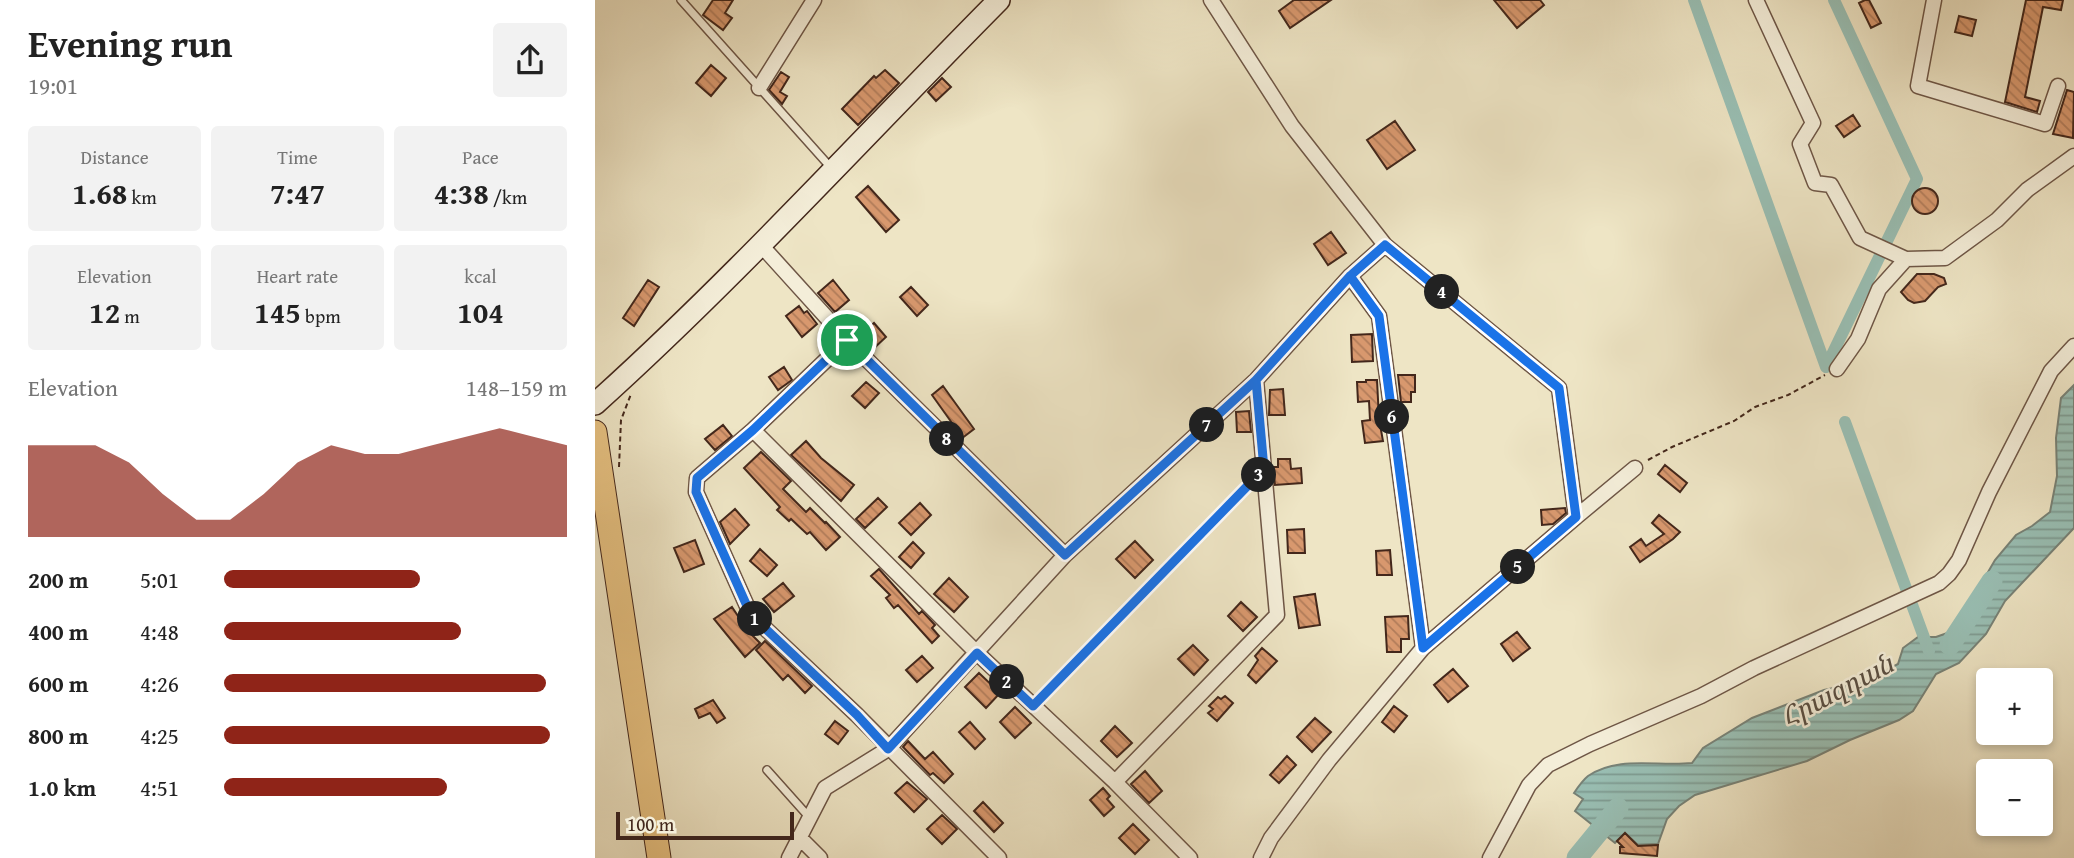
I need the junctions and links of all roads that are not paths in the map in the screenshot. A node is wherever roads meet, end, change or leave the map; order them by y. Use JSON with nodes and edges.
{"nodes":[{"id":1,"x":681,"y":0,"type":"edge"},
{"id":2,"x":814,"y":0,"type":"edge"},
{"id":3,"x":999,"y":0,"type":"edge"},
{"id":4,"x":1211,"y":0,"type":"edge"},
{"id":5,"x":1756,"y":0,"type":"edge"},
{"id":6,"x":1934,"y":0,"type":"edge"},
{"id":7,"x":2058,"y":86,"type":"dead end"},
{"id":8,"x":759,"y":88,"type":"junction"},
{"id":9,"x":2074,"y":156,"type":"edge"},
{"id":10,"x":833,"y":170,"type":"junction"},
{"id":11,"x":760,"y":244,"type":"junction"},
{"id":12,"x":1385,"y":245,"type":"junction"},
{"id":13,"x":1906,"y":259,"type":"junction"},
{"id":14,"x":1350,"y":276,"type":"junction"},
{"id":15,"x":847,"y":340,"type":"junction"},
{"id":16,"x":2074,"y":346,"type":"edge"},
{"id":17,"x":1837,"y":369,"type":"road end"},
{"id":18,"x":1256,"y":380,"type":"junction"},
{"id":19,"x":595,"y":404,"type":"edge"},
{"id":20,"x":753,"y":430,"type":"junction"},
{"id":21,"x":595,"y":432,"type":"edge"},
{"id":22,"x":1635,"y":468,"type":"road end"},
{"id":23,"x":1264,"y":469,"type":"junction"},
{"id":24,"x":1576,"y":517,"type":"junction"},
{"id":25,"x":1065,"y":555,"type":"junction"},
{"id":26,"x":1423,"y":648,"type":"junction"},
{"id":27,"x":977,"y":653,"type":"junction"},
{"id":28,"x":1033,"y":706,"type":"junction"},
{"id":29,"x":888,"y":749,"type":"junction"},
{"id":30,"x":767,"y":770,"type":"dead end"},
{"id":31,"x":1115,"y":782,"type":"junction"},
{"id":32,"x":810,"y":817,"type":"junction"},
{"id":33,"x":799,"y":838,"type":"junction"},
{"id":34,"x":659,"y":858,"type":"edge"},
{"id":35,"x":789,"y":858,"type":"edge"},
{"id":36,"x":820,"y":858,"type":"edge"},
{"id":37,"x":999,"y":858,"type":"edge"},
{"id":38,"x":1190,"y":858,"type":"edge"},
{"id":39,"x":1261,"y":858,"type":"edge"},
{"id":40,"x":1490,"y":858,"type":"edge"}],
"edges":[{"from":1,"to":8,"type":"lane"},
{"from":2,"to":8,"type":"street"},
{"from":3,"to":10,"type":"street"},
{"from":4,"to":12,"type":"street"},
{"from":5,"to":13,"type":"street"},
{"from":6,"to":7,"type":"street"},
{"from":8,"to":10,"type":"lane"},
{"from":9,"to":13,"type":"street"},
{"from":10,"to":11,"type":"street"},
{"from":11,"to":15,"type":"street"},
{"from":11,"to":19,"type":"street"},
{"from":12,"to":14,"type":"street"},
{"from":12,"to":24,"type":"street"},
{"from":13,"to":17,"type":"street"},
{"from":14,"to":18,"type":"street"},
{"from":14,"to":26,"type":"street"},
{"from":15,"to":20,"type":"street"},
{"from":15,"to":25,"type":"street"},
{"from":16,"to":40,"type":"street"},
{"from":18,"to":23,"type":"street"},
{"from":18,"to":25,"type":"street"},
{"from":20,"to":27,"type":"street"},
{"from":20,"to":29,"type":"street"},
{"from":21,"to":34,"type":"main road"},
{"from":22,"to":24,"type":"street"},
{"from":23,"to":28,"type":"lane"},
{"from":23,"to":31,"type":"street"},
{"from":24,"to":26,"type":"street"},
{"from":25,"to":27,"type":"street"},
{"from":26,"to":39,"type":"street"},
{"from":27,"to":28,"type":"street"},
{"from":27,"to":29,"type":"street"},
{"from":28,"to":31,"type":"street"},
{"from":29,"to":32,"type":"street"},
{"from":29,"to":37,"type":"street"},
{"from":30,"to":32,"type":"lane"},
{"from":31,"to":38,"type":"street"},
{"from":32,"to":33,"type":"street"},
{"from":33,"to":35,"type":"street"},
{"from":33,"to":36,"type":"street"}]}
